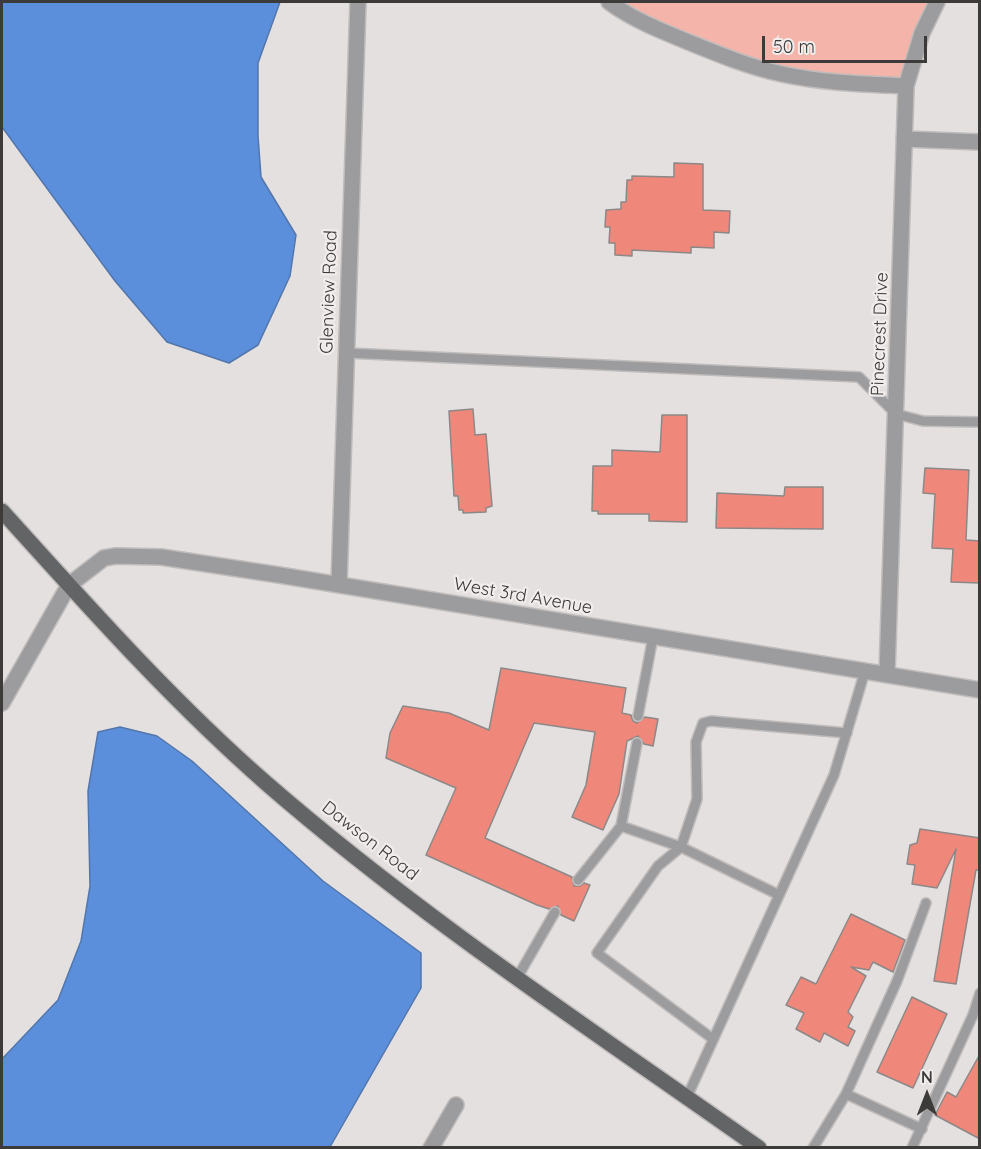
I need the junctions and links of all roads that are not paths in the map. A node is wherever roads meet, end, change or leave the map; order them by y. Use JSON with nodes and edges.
{"nodes":[{"id":1,"x":358,"y":2,"type":"edge"},
{"id":2,"x":609,"y":2,"type":"edge"},
{"id":3,"x":937,"y":2,"type":"edge"},
{"id":4,"x":906,"y":86,"type":"junction"},
{"id":5,"x":904,"y":139,"type":"junction"},
{"id":6,"x":980,"y":142,"type":"edge"},
{"id":7,"x":347,"y":353,"type":"junction"},
{"id":8,"x":896,"y":414,"type":"junction"},
{"id":9,"x":980,"y":422,"type":"edge"},
{"id":10,"x":2,"y":511,"type":"edge"},
{"id":11,"x":339,"y":584,"type":"junction"},
{"id":12,"x":69,"y":585,"type":"junction"},
{"id":13,"x":653,"y":637,"type":"junction"},
{"id":14,"x":865,"y":671,"type":"junction"},
{"id":15,"x":887,"y":674,"type":"junction"},
{"id":16,"x":980,"y":690,"type":"edge"},
{"id":17,"x":2,"y":703,"type":"edge"},
{"id":18,"x":638,"y":716,"type":"dead end"},
{"id":19,"x":847,"y":733,"type":"junction"},
{"id":20,"x":637,"y":743,"type":"dead end"},
{"id":21,"x":621,"y":826,"type":"junction"},
{"id":22,"x":681,"y":847,"type":"junction"},
{"id":23,"x":578,"y":880,"type":"dead end"},
{"id":24,"x":779,"y":895,"type":"junction"},
{"id":25,"x":926,"y":903,"type":"dead end"},
{"id":26,"x":555,"y":912,"type":"dead end"},
{"id":27,"x":517,"y":978,"type":"junction"},
{"id":28,"x":980,"y":993,"type":"edge"},
{"id":29,"x":713,"y":1039,"type":"junction"},
{"id":30,"x":846,"y":1094,"type":"junction"},
{"id":31,"x":687,"y":1097,"type":"junction"},
{"id":32,"x":456,"y":1105,"type":"dead end"},
{"id":33,"x":922,"y":1129,"type":"junction"},
{"id":34,"x":431,"y":1148,"type":"edge"},
{"id":35,"x":759,"y":1148,"type":"edge"},
{"id":36,"x":813,"y":1148,"type":"edge"},
{"id":37,"x":912,"y":1148,"type":"edge"}],
"edges":[{"from":1,"to":7,"type":"street","name":"Glenview Road"},
{"from":2,"to":4,"type":"street"},
{"from":3,"to":4,"type":"street","name":"Pinecrest Drive"},
{"from":4,"to":5,"type":"street","name":"Pinecrest Drive"},
{"from":5,"to":6,"type":"street"},
{"from":5,"to":8,"type":"street","name":"Pinecrest Drive"},
{"from":7,"to":8,"type":"lane"},
{"from":7,"to":11,"type":"street","name":"Glenview Road"},
{"from":8,"to":9,"type":"lane"},
{"from":8,"to":15,"type":"street","name":"Pinecrest Drive"},
{"from":10,"to":12,"type":"main road","name":"Dawson Road"},
{"from":11,"to":12,"type":"street","name":"West 3rd Avenue"},
{"from":11,"to":13,"type":"street","name":"West 3rd Avenue"},
{"from":12,"to":17,"type":"street"},
{"from":12,"to":27,"type":"main road","name":"Dawson Road"},
{"from":13,"to":14,"type":"street","name":"West 3rd Avenue"},
{"from":13,"to":18,"type":"lane"},
{"from":14,"to":15,"type":"street","name":"West 3rd Avenue"},
{"from":14,"to":19,"type":"lane"},
{"from":15,"to":16,"type":"street","name":"West 3rd Avenue"},
{"from":19,"to":22,"type":"lane"},
{"from":19,"to":24,"type":"lane"},
{"from":20,"to":21,"type":"lane"},
{"from":21,"to":22,"type":"lane"},
{"from":21,"to":23,"type":"lane"},
{"from":22,"to":24,"type":"lane"},
{"from":22,"to":29,"type":"lane"},
{"from":24,"to":29,"type":"lane"},
{"from":25,"to":30,"type":"lane"},
{"from":26,"to":27,"type":"lane"},
{"from":27,"to":31,"type":"main road","name":"Dawson Road"},
{"from":28,"to":33,"type":"lane"},
{"from":29,"to":31,"type":"lane"},
{"from":30,"to":33,"type":"lane"},
{"from":30,"to":36,"type":"lane"},
{"from":31,"to":35,"type":"main road","name":"Dawson Road"},
{"from":32,"to":34,"type":"street"},
{"from":33,"to":37,"type":"lane"}]}
